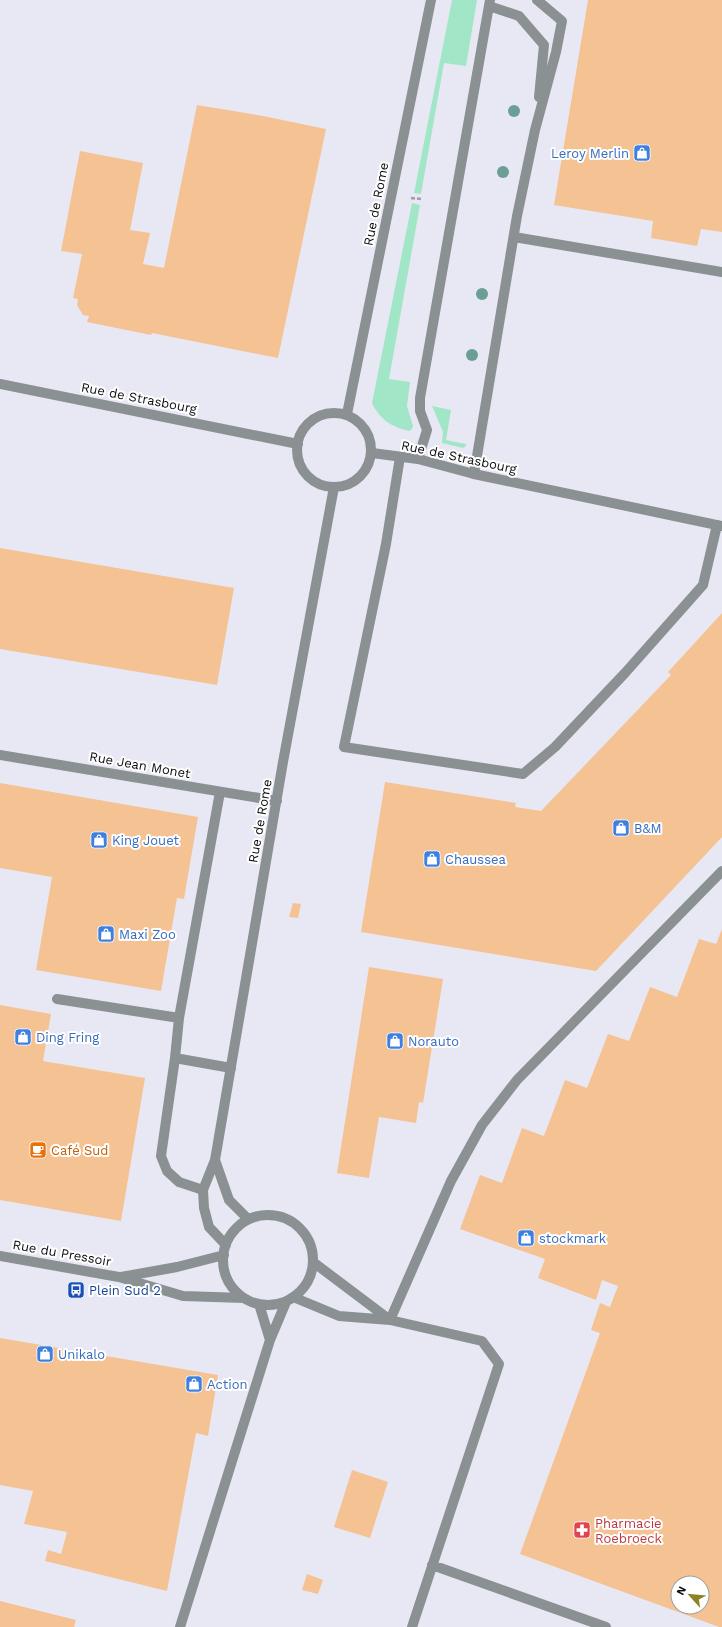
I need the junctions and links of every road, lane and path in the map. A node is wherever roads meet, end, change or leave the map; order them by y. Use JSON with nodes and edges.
{"nodes":[{"id":1,"x":430,"y":0,"type":"edge"},
{"id":2,"x":537,"y":0,"type":"edge"},
{"id":3,"x":489,"y":3,"type":"edge"},
{"id":4,"x":535,"y":130,"type":"junction"},
{"id":5,"x":410,"y":198,"type":"dead end"},
{"id":6,"x":420,"y":199,"type":"dead end"},
{"id":7,"x":514,"y":237,"type":"junction"},
{"id":8,"x":722,"y":272,"type":"edge"},
{"id":9,"x":0,"y":384,"type":"edge"},
{"id":10,"x":347,"y":414,"type":"junction"},
{"id":11,"x":298,"y":444,"type":"junction"},
{"id":12,"x":372,"y":454,"type":"junction"},
{"id":13,"x":400,"y":457,"type":"junction"},
{"id":14,"x":418,"y":459,"type":"junction"},
{"id":15,"x":474,"y":474,"type":"junction"},
{"id":16,"x":334,"y":487,"type":"junction"},
{"id":17,"x":720,"y":525,"type":"edge"},
{"id":18,"x":0,"y":755,"type":"edge"},
{"id":19,"x":220,"y":792,"type":"junction"},
{"id":20,"x":276,"y":801,"type":"junction"},
{"id":21,"x":722,"y":871,"type":"edge"},
{"id":22,"x":57,"y":999,"type":"dead end"},
{"id":23,"x":179,"y":1018,"type":"junction"},
{"id":24,"x":175,"y":1058,"type":"junction"},
{"id":25,"x":231,"y":1068,"type":"junction"},
{"id":26,"x":215,"y":1160,"type":"junction"},
{"id":27,"x":203,"y":1190,"type":"junction"},
{"id":28,"x":248,"y":1219,"type":"junction"},
{"id":29,"x":225,"y":1250,"type":"junction"},
{"id":30,"x":0,"y":1256,"type":"edge"},
{"id":31,"x":313,"y":1262,"type":"junction"},
{"id":32,"x":119,"y":1277,"type":"junction"},
{"id":33,"x":244,"y":1298,"type":"junction"},
{"id":34,"x":289,"y":1300,"type":"junction"},
{"id":35,"x":259,"y":1304,"type":"junction"},
{"id":36,"x":390,"y":1320,"type":"junction"},
{"id":37,"x":270,"y":1340,"type":"junction"},
{"id":38,"x":432,"y":1565,"type":"junction"},
{"id":39,"x":180,"y":1627,"type":"edge"},
{"id":40,"x":412,"y":1627,"type":"edge"},
{"id":41,"x":606,"y":1627,"type":"edge"}],
"edges":[{"from":1,"to":10,"type":"street","name":"Rue de Rome"},
{"from":2,"to":4,"type":"street"},
{"from":3,"to":4,"type":"street"},
{"from":3,"to":14,"type":"street"},
{"from":4,"to":7,"type":"street"},
{"from":5,"to":6,"type":"path"},
{"from":7,"to":8,"type":"street"},
{"from":7,"to":15,"type":"street"},
{"from":9,"to":11,"type":"street","name":"Rue de Strasbourg"},
{"from":10,"to":11,"type":"street"},
{"from":10,"to":12,"type":"street"},
{"from":11,"to":16,"type":"street"},
{"from":12,"to":13,"type":"street","name":"Rue de Strasbourg"},
{"from":12,"to":16,"type":"street"},
{"from":13,"to":14,"type":"street","name":"Rue de Strasbourg"},
{"from":13,"to":17,"type":"street"},
{"from":14,"to":15,"type":"street","name":"Rue de Strasbourg"},
{"from":15,"to":17,"type":"street","name":"Rue de Strasbourg"},
{"from":16,"to":20,"type":"street","name":"Rue de Rome"},
{"from":18,"to":19,"type":"street","name":"Rue Jean Monet"},
{"from":19,"to":20,"type":"street","name":"Rue Jean Monet"},
{"from":19,"to":23,"type":"street"},
{"from":20,"to":25,"type":"street","name":"Rue de Rome"},
{"from":21,"to":36,"type":"street"},
{"from":22,"to":23,"type":"street"},
{"from":23,"to":24,"type":"street"},
{"from":24,"to":25,"type":"street"},
{"from":24,"to":27,"type":"street"},
{"from":25,"to":26,"type":"street","name":"Rue de Rome"},
{"from":26,"to":27,"type":"street","name":"Rue de Rome"},
{"from":26,"to":28,"type":"street","name":"Rue de Rome"},
{"from":27,"to":29,"type":"street","name":"Rue de Rome"},
{"from":28,"to":29,"type":"street"},
{"from":28,"to":31,"type":"street"},
{"from":29,"to":32,"type":"street","name":"Rue du Pressoir"},
{"from":29,"to":33,"type":"street"},
{"from":30,"to":32,"type":"street","name":"Rue du Pressoir"},
{"from":31,"to":34,"type":"street"},
{"from":31,"to":36,"type":"street"},
{"from":32,"to":33,"type":"street","name":"Rue du Pressoir"},
{"from":33,"to":35,"type":"street"},
{"from":34,"to":35,"type":"street"},
{"from":34,"to":36,"type":"street"},
{"from":34,"to":37,"type":"street"},
{"from":35,"to":37,"type":"street"},
{"from":36,"to":38,"type":"street"},
{"from":37,"to":39,"type":"street"},
{"from":38,"to":40,"type":"street"},
{"from":38,"to":41,"type":"street"}]}
